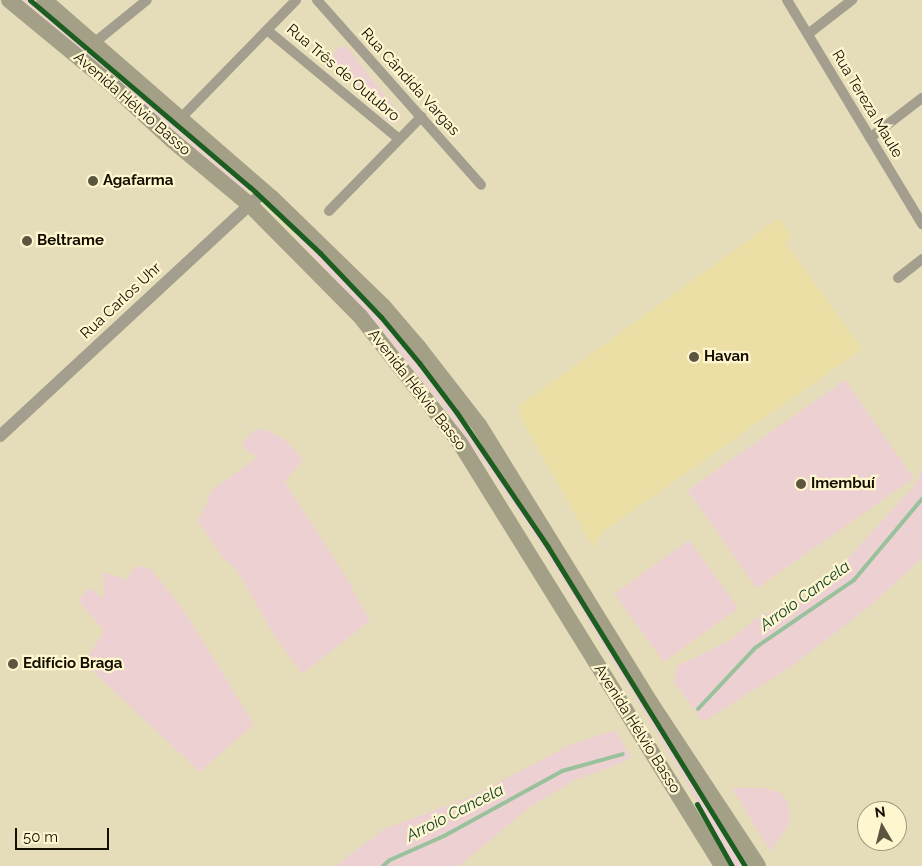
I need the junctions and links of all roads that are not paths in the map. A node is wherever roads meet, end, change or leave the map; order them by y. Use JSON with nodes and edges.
{"nodes":[{"id":1,"x":9,"y":0,"type":"edge"},
{"id":2,"x":44,"y":0,"type":"edge"},
{"id":3,"x":147,"y":0,"type":"edge"},
{"id":4,"x":296,"y":0,"type":"edge"},
{"id":5,"x":317,"y":0,"type":"edge"},
{"id":6,"x":787,"y":0,"type":"edge"},
{"id":7,"x":852,"y":0,"type":"edge"},
{"id":8,"x":267,"y":30,"type":"junction"},
{"id":9,"x":808,"y":34,"type":"junction"},
{"id":10,"x":94,"y":43,"type":"junction"},
{"id":11,"x":922,"y":98,"type":"edge"},
{"id":12,"x":421,"y":117,"type":"junction"},
{"id":13,"x":181,"y":118,"type":"junction"},
{"id":14,"x":870,"y":138,"type":"junction"},
{"id":15,"x":399,"y":139,"type":"junction"},
{"id":16,"x":481,"y":185,"type":"dead end"},
{"id":17,"x":265,"y":191,"type":"junction"},
{"id":18,"x":250,"y":204,"type":"junction"},
{"id":19,"x":329,"y":211,"type":"dead end"},
{"id":20,"x":922,"y":224,"type":"edge"},
{"id":21,"x":922,"y":258,"type":"edge"},
{"id":22,"x":898,"y":278,"type":"dead end"},
{"id":23,"x":0,"y":436,"type":"edge"},
{"id":24,"x":722,"y":866,"type":"edge"},
{"id":25,"x":758,"y":866,"type":"edge"}],
"edges":[{"from":1,"to":18,"type":"main road","name":"Avenida Hélvio Basso"},
{"from":2,"to":10,"type":"main road","name":"Avenida Hélvio Basso"},
{"from":3,"to":10,"type":"street"},
{"from":4,"to":8,"type":"street"},
{"from":5,"to":12,"type":"street","name":"Rua Cândida Vargas"},
{"from":6,"to":9,"type":"street","name":"Rua Tereza Maule"},
{"from":7,"to":9,"type":"street"},
{"from":8,"to":13,"type":"street"},
{"from":8,"to":15,"type":"street","name":"Rua Três de Outubro"},
{"from":9,"to":14,"type":"street","name":"Rua Tereza Maule"},
{"from":10,"to":13,"type":"main road","name":"Avenida Hélvio Basso"},
{"from":11,"to":14,"type":"street"},
{"from":12,"to":15,"type":"street"},
{"from":12,"to":16,"type":"street","name":"Rua Cândida Vargas"},
{"from":13,"to":17,"type":"main road","name":"Avenida Hélvio Basso"},
{"from":14,"to":20,"type":"street","name":"Rua Tereza Maule"},
{"from":15,"to":19,"type":"street"},
{"from":17,"to":18,"type":"street","name":"Rua Carlos Uhr"},
{"from":17,"to":25,"type":"main road","name":"Avenida Hélvio Basso"},
{"from":18,"to":23,"type":"street","name":"Rua Carlos Uhr"},
{"from":18,"to":24,"type":"main road","name":"Avenida Hélvio Basso"},
{"from":21,"to":22,"type":"street"}]}
